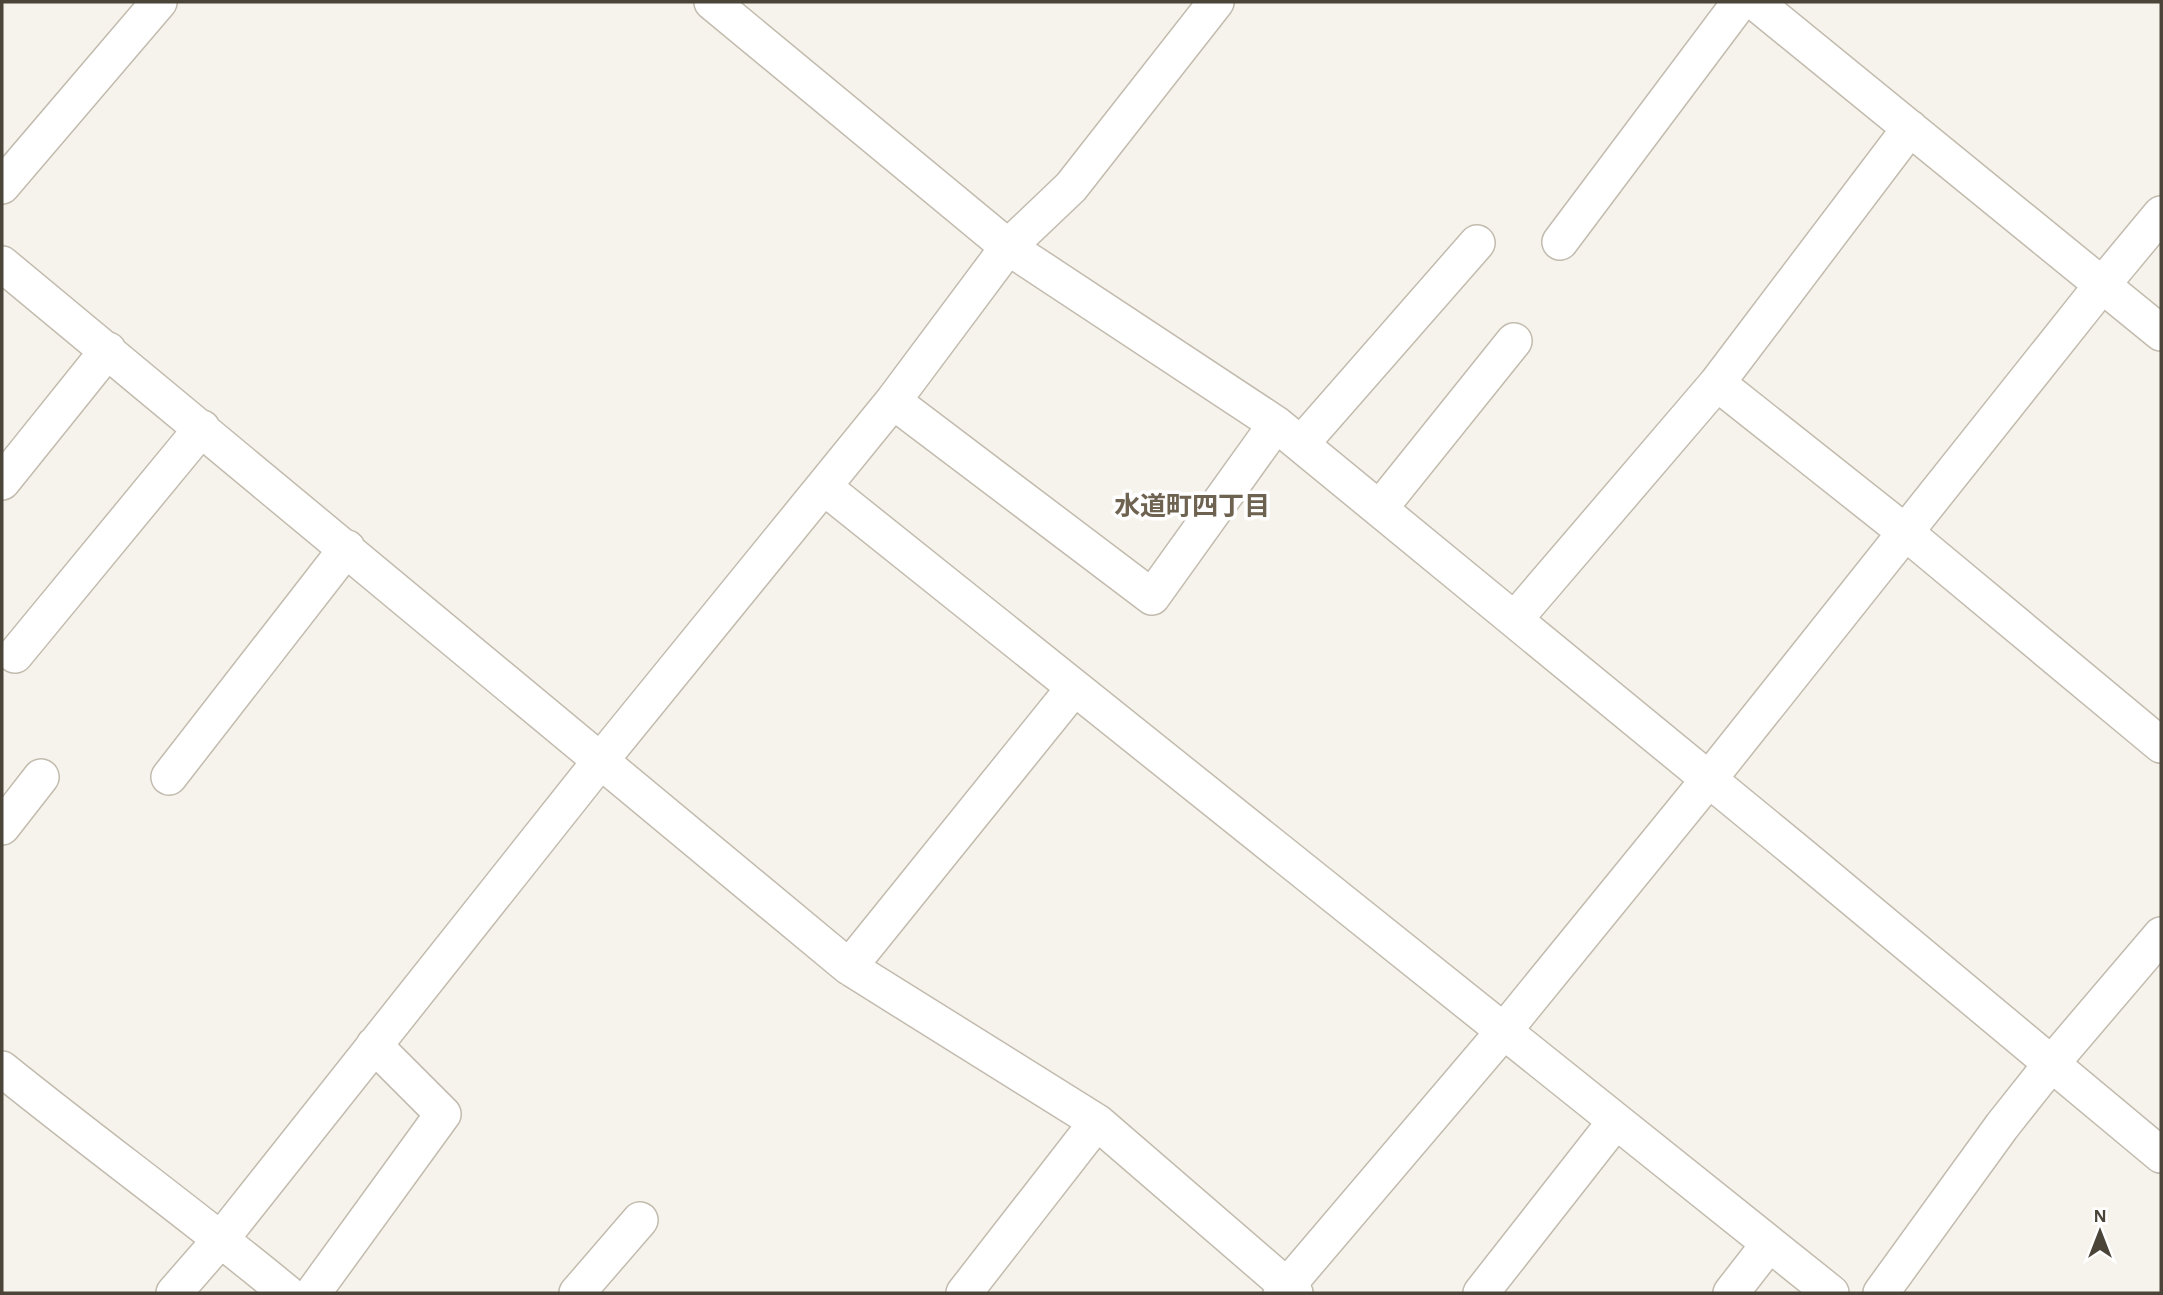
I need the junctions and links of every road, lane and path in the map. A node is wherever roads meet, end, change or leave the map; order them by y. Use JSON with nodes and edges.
{"nodes":[{"id":1,"x":159,"y":2,"type":"edge"},
{"id":2,"x":712,"y":2,"type":"edge"},
{"id":3,"x":1216,"y":2,"type":"edge"},
{"id":4,"x":1740,"y":2,"type":"edge"},
{"id":5,"x":1755,"y":2,"type":"edge"},
{"id":6,"x":1910,"y":128,"type":"junction"},
{"id":7,"x":2,"y":186,"type":"edge"},
{"id":8,"x":2161,"y":214,"type":"edge"},
{"id":9,"x":1560,"y":242,"type":"dead end"},
{"id":10,"x":1477,"y":243,"type":"dead end"},
{"id":11,"x":1008,"y":247,"type":"junction"},
{"id":12,"x":2,"y":264,"type":"edge"},
{"id":13,"x":2102,"y":285,"type":"junction"},
{"id":14,"x":2161,"y":333,"type":"edge"},
{"id":15,"x":1514,"y":341,"type":"dead end"},
{"id":16,"x":108,"y":350,"type":"junction"},
{"id":17,"x":1717,"y":383,"type":"junction"},
{"id":18,"x":893,"y":401,"type":"junction"},
{"id":19,"x":202,"y":428,"type":"junction"},
{"id":20,"x":1289,"y":434,"type":"junction"},
{"id":21,"x":2,"y":482,"type":"edge"},
{"id":22,"x":824,"y":486,"type":"junction"},
{"id":23,"x":1380,"y":508,"type":"junction"},
{"id":24,"x":1905,"y":532,"type":"junction"},
{"id":25,"x":347,"y":548,"type":"junction"},
{"id":26,"x":1515,"y":619,"type":"junction"},
{"id":27,"x":15,"y":654,"type":"dead end"},
{"id":28,"x":1074,"y":688,"type":"junction"},
{"id":29,"x":2161,"y":745,"type":"edge"},
{"id":30,"x":601,"y":760,"type":"junction"},
{"id":31,"x":41,"y":777,"type":"dead end"},
{"id":32,"x":169,"y":777,"type":"dead end"},
{"id":33,"x":1709,"y":779,"type":"junction"},
{"id":34,"x":2,"y":827,"type":"edge"},
{"id":35,"x":2161,"y":935,"type":"edge"},
{"id":36,"x":849,"y":967,"type":"junction"},
{"id":37,"x":1503,"y":1032,"type":"junction"},
{"id":38,"x":374,"y":1045,"type":"junction"},
{"id":39,"x":2052,"y":1063,"type":"junction"},
{"id":40,"x":2,"y":1069,"type":"edge"},
{"id":41,"x":1097,"y":1122,"type":"junction"},
{"id":42,"x":1615,"y":1122,"type":"junction"},
{"id":43,"x":2161,"y":1155,"type":"edge"},
{"id":44,"x":640,"y":1220,"type":"dead end"},
{"id":45,"x":221,"y":1239,"type":"junction"},
{"id":46,"x":1769,"y":1244,"type":"junction"},
{"id":47,"x":1287,"y":1291,"type":"edge"},
{"id":48,"x":174,"y":1293,"type":"edge"},
{"id":49,"x":287,"y":1293,"type":"edge"},
{"id":50,"x":313,"y":1293,"type":"edge"},
{"id":51,"x":577,"y":1293,"type":"edge"},
{"id":52,"x":964,"y":1293,"type":"edge"},
{"id":53,"x":1480,"y":1293,"type":"edge"},
{"id":54,"x":1731,"y":1293,"type":"edge"},
{"id":55,"x":1830,"y":1293,"type":"edge"},
{"id":56,"x":1881,"y":1293,"type":"edge"}],
"edges":[{"from":1,"to":7,"type":"street"},
{"from":2,"to":11,"type":"street"},
{"from":3,"to":11,"type":"street"},
{"from":4,"to":9,"type":"street"},
{"from":5,"to":6,"type":"street"},
{"from":6,"to":13,"type":"street"},
{"from":6,"to":17,"type":"street"},
{"from":8,"to":13,"type":"street"},
{"from":10,"to":20,"type":"street"},
{"from":11,"to":18,"type":"street"},
{"from":11,"to":20,"type":"street"},
{"from":12,"to":16,"type":"street"},
{"from":13,"to":14,"type":"street"},
{"from":13,"to":24,"type":"street"},
{"from":15,"to":23,"type":"street"},
{"from":16,"to":19,"type":"street"},
{"from":16,"to":21,"type":"street"},
{"from":17,"to":24,"type":"street"},
{"from":17,"to":26,"type":"street"},
{"from":18,"to":20,"type":"street"},
{"from":18,"to":22,"type":"street"},
{"from":19,"to":25,"type":"street"},
{"from":19,"to":27,"type":"street"},
{"from":20,"to":23,"type":"street"},
{"from":22,"to":28,"type":"street"},
{"from":22,"to":30,"type":"street"},
{"from":23,"to":26,"type":"street"},
{"from":24,"to":29,"type":"street"},
{"from":24,"to":33,"type":"street"},
{"from":25,"to":30,"type":"street"},
{"from":25,"to":32,"type":"street"},
{"from":26,"to":33,"type":"street"},
{"from":28,"to":36,"type":"street"},
{"from":28,"to":37,"type":"street"},
{"from":30,"to":36,"type":"street"},
{"from":30,"to":38,"type":"street"},
{"from":31,"to":34,"type":"street"},
{"from":33,"to":37,"type":"street"},
{"from":33,"to":39,"type":"street"},
{"from":35,"to":39,"type":"street"},
{"from":36,"to":41,"type":"street"},
{"from":37,"to":42,"type":"street"},
{"from":37,"to":47,"type":"street"},
{"from":38,"to":45,"type":"street"},
{"from":38,"to":50,"type":"street"},
{"from":39,"to":43,"type":"street"},
{"from":39,"to":56,"type":"street"},
{"from":40,"to":45,"type":"street"},
{"from":41,"to":47,"type":"street"},
{"from":41,"to":52,"type":"street"},
{"from":42,"to":46,"type":"street"},
{"from":42,"to":53,"type":"street"},
{"from":44,"to":51,"type":"street"},
{"from":45,"to":48,"type":"street"},
{"from":45,"to":49,"type":"street"},
{"from":46,"to":54,"type":"street"},
{"from":46,"to":55,"type":"street"}]}
